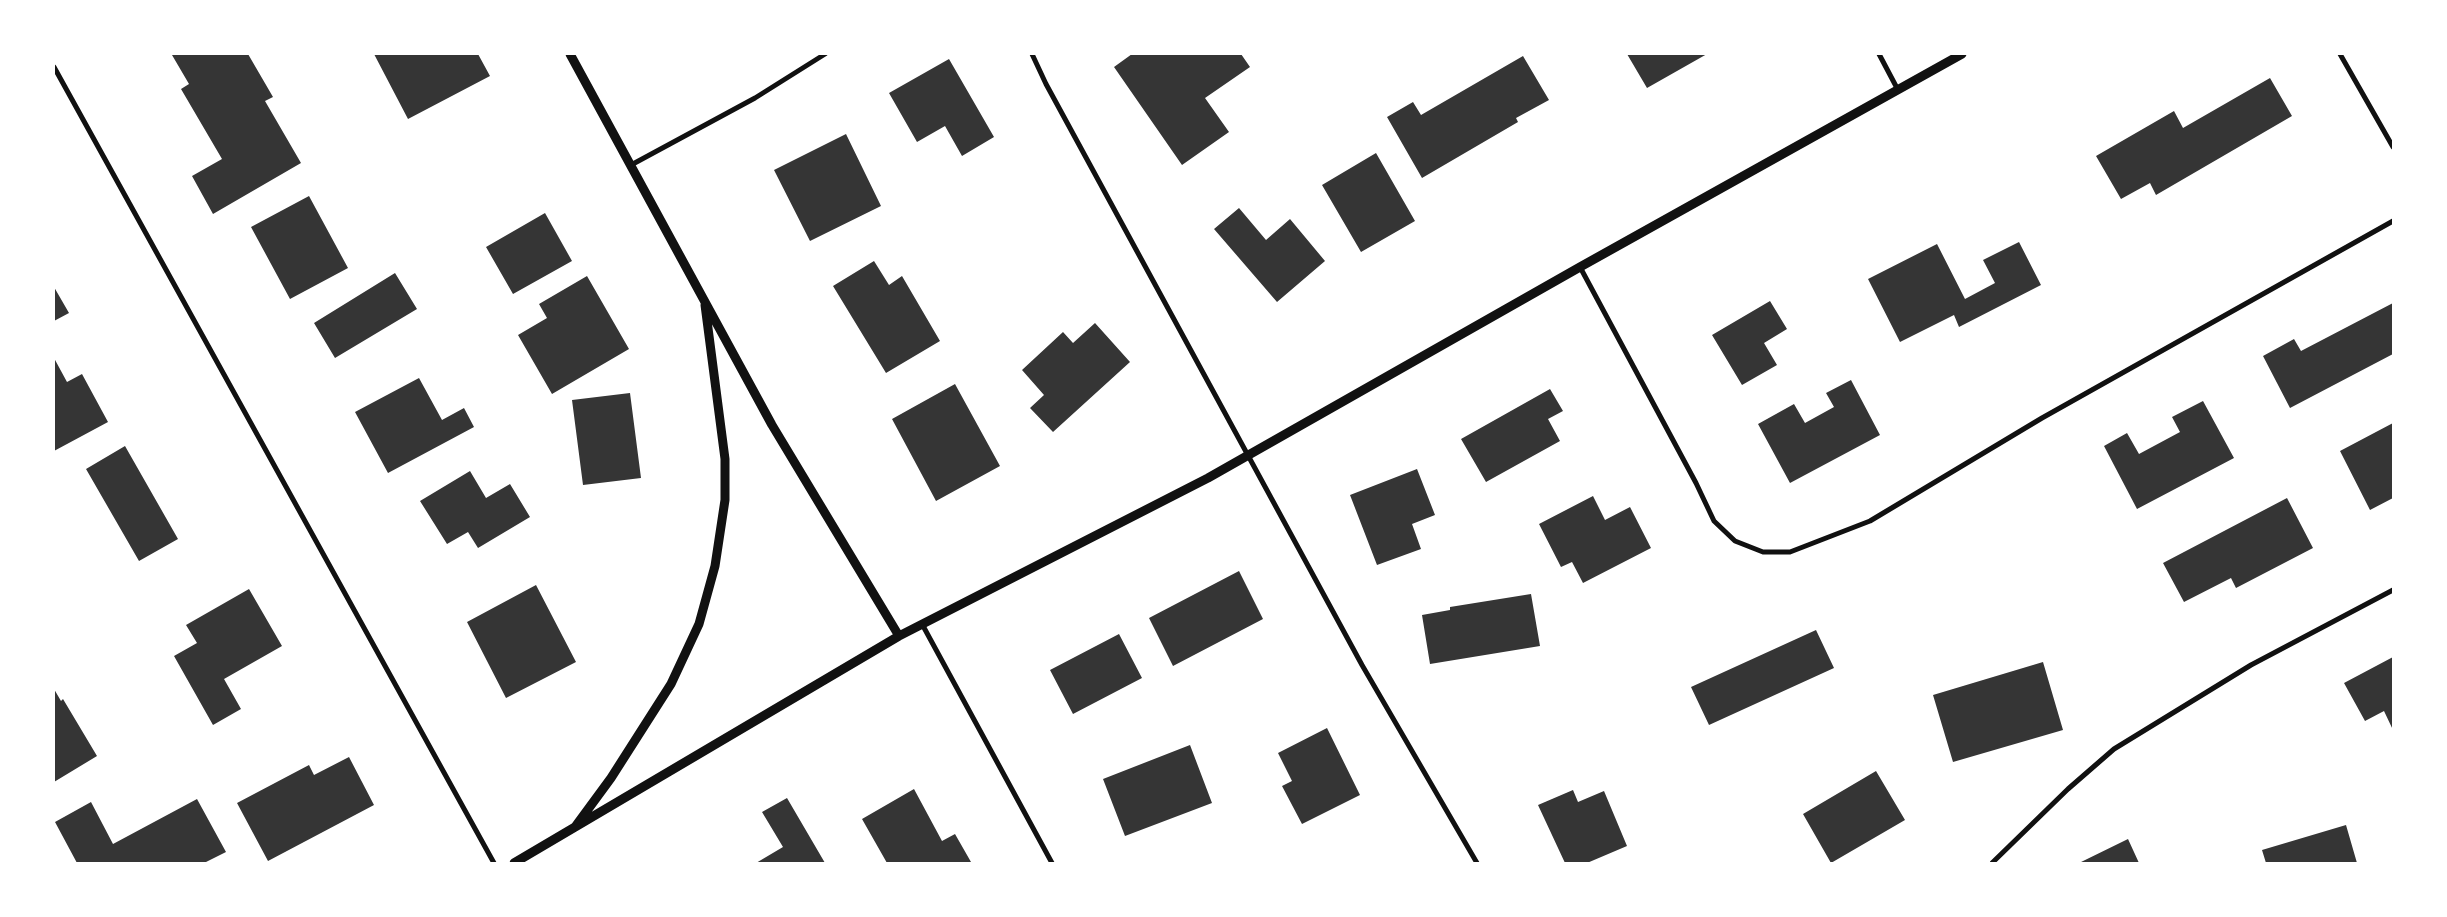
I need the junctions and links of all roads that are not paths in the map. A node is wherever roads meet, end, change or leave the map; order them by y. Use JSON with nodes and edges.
{"nodes":[{"id":1,"x":570,"y":54,"type":"edge"},
{"id":2,"x":825,"y":54,"type":"edge"},
{"id":3,"x":1032,"y":54,"type":"edge"},
{"id":4,"x":1879,"y":54,"type":"edge"},
{"id":5,"x":1962,"y":54,"type":"edge"},
{"id":6,"x":2340,"y":54,"type":"edge"},
{"id":7,"x":54,"y":67,"type":"edge"},
{"id":8,"x":1898,"y":90,"type":"junction"},
{"id":9,"x":2393,"y":147,"type":"edge"},
{"id":10,"x":631,"y":165,"type":"junction"},
{"id":11,"x":2393,"y":221,"type":"edge"},
{"id":12,"x":1580,"y":267,"type":"junction"},
{"id":13,"x":704,"y":300,"type":"junction"},
{"id":14,"x":1250,"y":455,"type":"junction"},
{"id":15,"x":2393,"y":590,"type":"edge"},
{"id":16,"x":922,"y":624,"type":"junction"},
{"id":17,"x":899,"y":636,"type":"junction"},
{"id":18,"x":573,"y":830,"type":"junction"},
{"id":19,"x":494,"y":863,"type":"edge"},
{"id":20,"x":514,"y":863,"type":"edge"},
{"id":21,"x":1052,"y":863,"type":"edge"},
{"id":22,"x":1477,"y":863,"type":"edge"},
{"id":23,"x":1992,"y":863,"type":"edge"}],
"edges":[{"from":1,"to":10,"type":"street"},
{"from":2,"to":10,"type":"street"},
{"from":3,"to":14,"type":"street"},
{"from":4,"to":8,"type":"street"},
{"from":5,"to":8,"type":"street"},
{"from":6,"to":9,"type":"street"},
{"from":7,"to":19,"type":"street"},
{"from":8,"to":12,"type":"street"},
{"from":10,"to":13,"type":"street"},
{"from":11,"to":12,"type":"street"},
{"from":12,"to":14,"type":"street"},
{"from":13,"to":17,"type":"street"},
{"from":13,"to":18,"type":"street"},
{"from":14,"to":16,"type":"street"},
{"from":14,"to":22,"type":"street"},
{"from":15,"to":23,"type":"street"},
{"from":16,"to":17,"type":"street"},
{"from":16,"to":21,"type":"street"},
{"from":17,"to":18,"type":"street"},
{"from":18,"to":20,"type":"street"}]}
